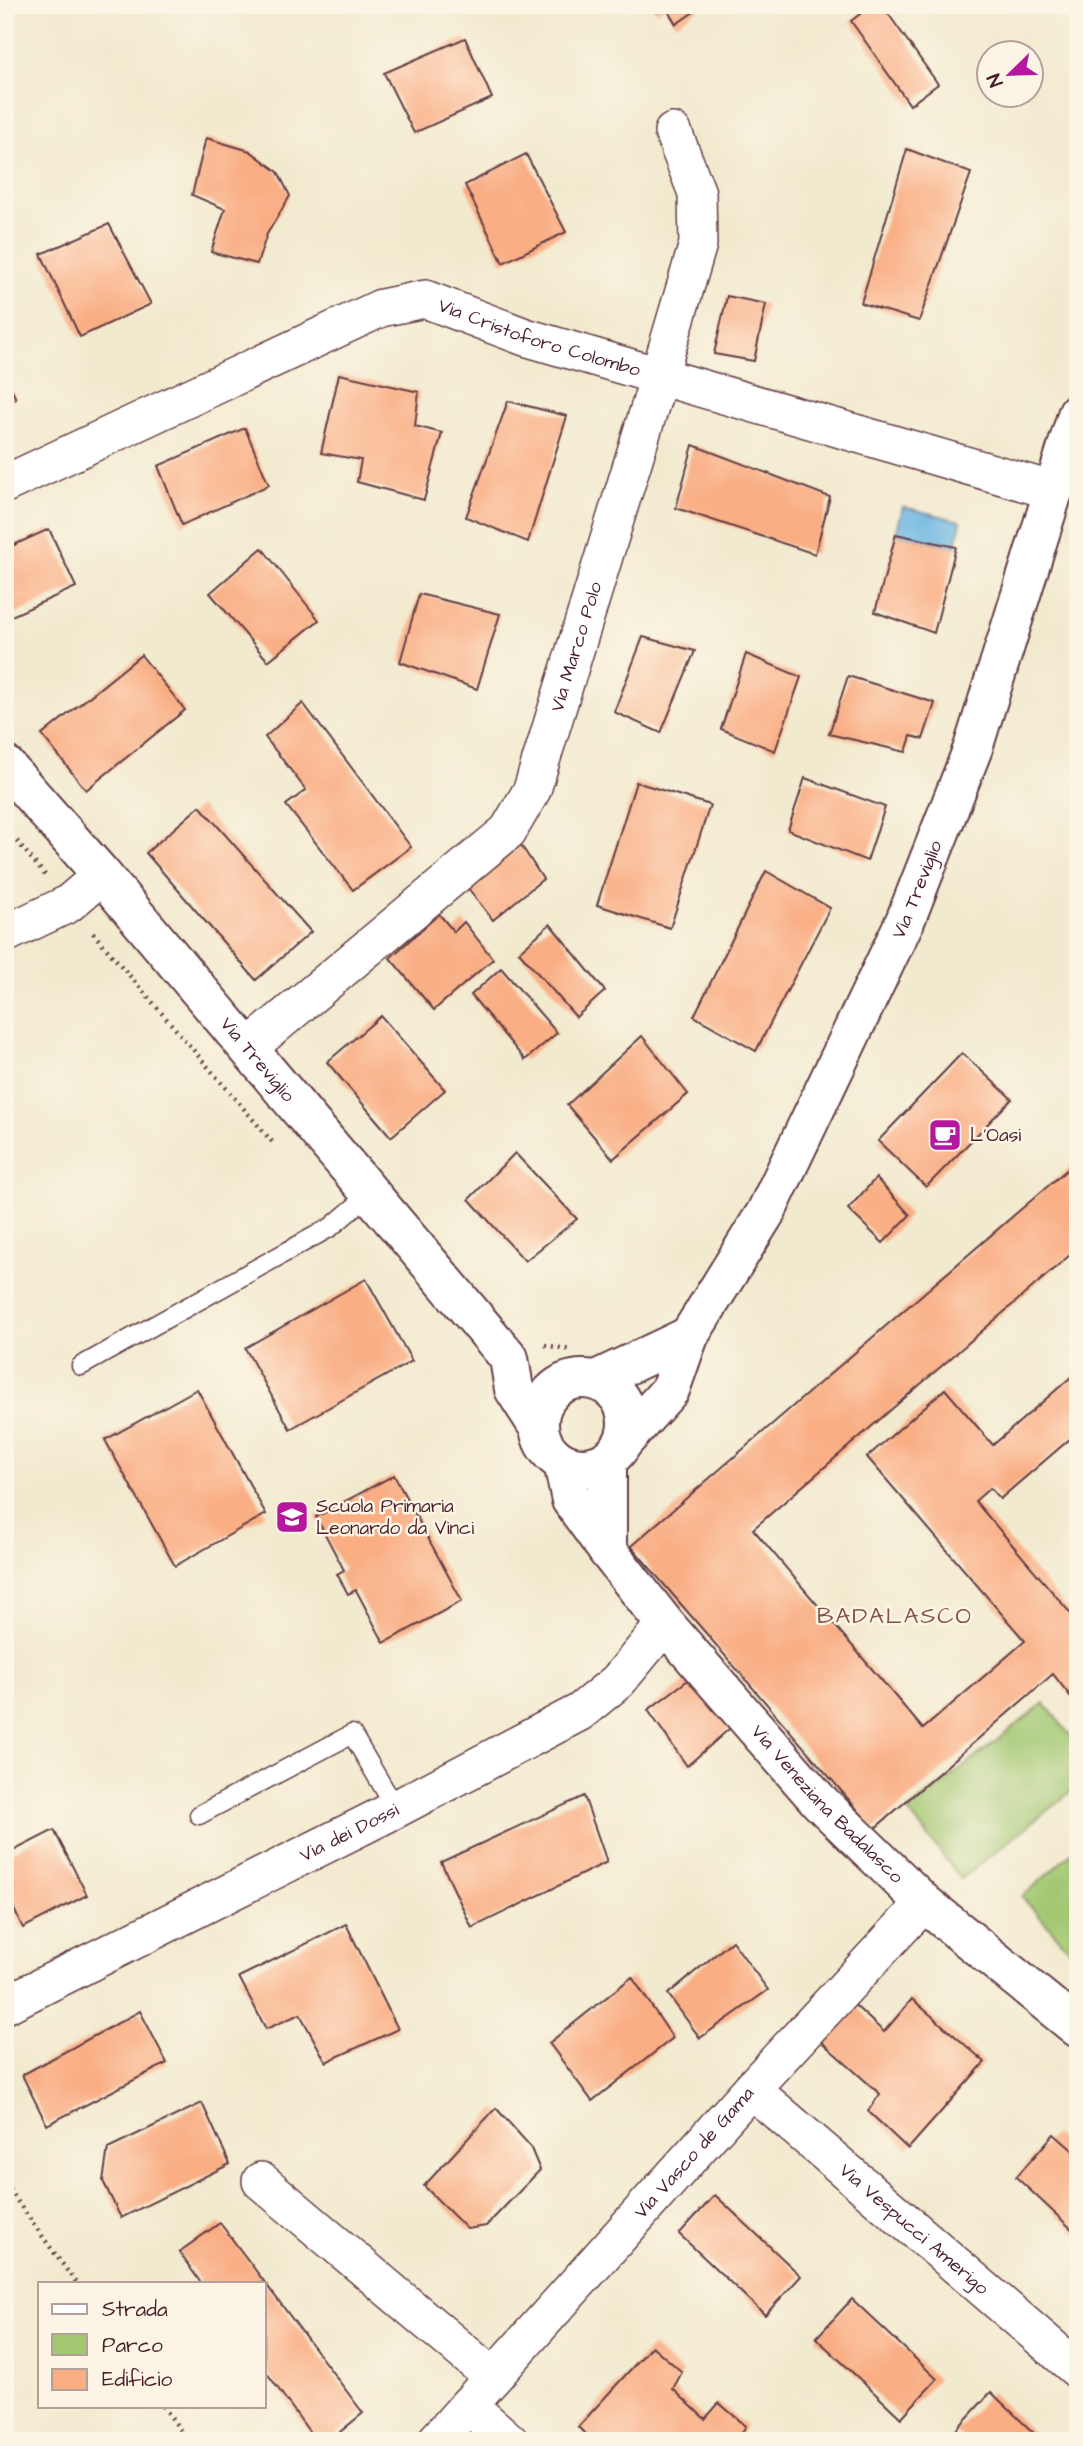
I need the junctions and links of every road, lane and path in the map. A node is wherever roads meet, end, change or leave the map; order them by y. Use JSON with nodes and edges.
{"nodes":[{"id":1,"x":673,"y":132,"type":"dead end"},
{"id":2,"x":660,"y":376,"type":"junction"},
{"id":3,"x":1078,"y":412,"type":"edge"},
{"id":4,"x":5,"y":484,"type":"edge"},
{"id":5,"x":1054,"y":491,"type":"junction"},
{"id":6,"x":5,"y":765,"type":"edge"},
{"id":7,"x":102,"y":876,"type":"junction"},
{"id":8,"x":5,"y":934,"type":"edge"},
{"id":9,"x":248,"y":1048,"type":"junction"},
{"id":10,"x":371,"y":1193,"type":"junction"},
{"id":11,"x":689,"y":1336,"type":"junction"},
{"id":12,"x":509,"y":1358,"type":"junction"},
{"id":13,"x":81,"y":1366,"type":"dead end"},
{"id":14,"x":589,"y":1379,"type":"junction"},
{"id":15,"x":539,"y":1428,"type":"junction"},
{"id":16,"x":616,"y":1451,"type":"junction"},
{"id":17,"x":563,"y":1463,"type":"junction"},
{"id":18,"x":607,"y":1550,"type":"junction"},
{"id":19,"x":665,"y":1624,"type":"junction"},
{"id":20,"x":396,"y":1809,"type":"junction"},
{"id":21,"x":199,"y":1815,"type":"dead end"},
{"id":22,"x":924,"y":1903,"type":"junction"},
{"id":23,"x":5,"y":2005,"type":"edge"},
{"id":24,"x":1078,"y":2028,"type":"edge"},
{"id":25,"x":751,"y":2089,"type":"junction"},
{"id":26,"x":261,"y":2181,"type":"dead end"},
{"id":27,"x":5,"y":2184,"type":"edge"},
{"id":28,"x":75,"y":2282,"type":"edge"},
{"id":29,"x":1078,"y":2370,"type":"edge"},
{"id":30,"x":493,"y":2377,"type":"junction"},
{"id":31,"x":468,"y":2406,"type":"junction"},
{"id":32,"x":164,"y":2408,"type":"edge"},
{"id":33,"x":188,"y":2441,"type":"edge"},
{"id":34,"x":436,"y":2441,"type":"edge"},
{"id":35,"x":509,"y":2441,"type":"edge"}],
"edges":[{"from":1,"to":2,"type":"street","name":"Via Marco Polo"},
{"from":2,"to":4,"type":"street","name":"Via Cristoforo Colombo"},
{"from":2,"to":5,"type":"street","name":"Via Cristoforo Colombo"},
{"from":2,"to":9,"type":"street","name":"Via Marco Polo"},
{"from":3,"to":5,"type":"street","name":"Via Treviglio"},
{"from":5,"to":11,"type":"street","name":"Via Treviglio"},
{"from":6,"to":7,"type":"street","name":"Via Treviglio"},
{"from":7,"to":8,"type":"street"},
{"from":7,"to":9,"type":"street","name":"Via Treviglio"},
{"from":9,"to":10,"type":"street","name":"Via Treviglio"},
{"from":10,"to":12,"type":"street","name":"Via Treviglio"},
{"from":10,"to":13,"type":"lane"},
{"from":11,"to":14,"type":"street"},
{"from":11,"to":16,"type":"street","name":"Via Treviglio"},
{"from":12,"to":14,"type":"street"},
{"from":12,"to":15,"type":"street","name":"Via Treviglio"},
{"from":14,"to":15,"type":"street"},
{"from":14,"to":16,"type":"street"},
{"from":15,"to":17,"type":"street"},
{"from":16,"to":17,"type":"street"},
{"from":16,"to":18,"type":"street"},
{"from":17,"to":18,"type":"street","name":"Via Veneziana Badalasco"},
{"from":18,"to":19,"type":"street","name":"Via Veneziana Badalasco"},
{"from":19,"to":20,"type":"street","name":"Via dei Dossi"},
{"from":19,"to":22,"type":"street","name":"Via Veneziana Badalasco"},
{"from":20,"to":21,"type":"lane"},
{"from":20,"to":23,"type":"street","name":"Via dei Dossi"},
{"from":22,"to":24,"type":"street","name":"Via Veneziana Badalasco"},
{"from":22,"to":25,"type":"street","name":"Via Vasco de Gama"},
{"from":25,"to":29,"type":"street","name":"Via Vespucci Amerigo"},
{"from":25,"to":30,"type":"street","name":"Via Vasco de Gama"},
{"from":26,"to":30,"type":"street"},
{"from":27,"to":28,"type":"path"},
{"from":30,"to":31,"type":"street","name":"Via Vasco de Gama"},
{"from":31,"to":34,"type":"street","name":"Via Vasco de Gama"},
{"from":31,"to":35,"type":"street"},
{"from":32,"to":33,"type":"path"}]}
